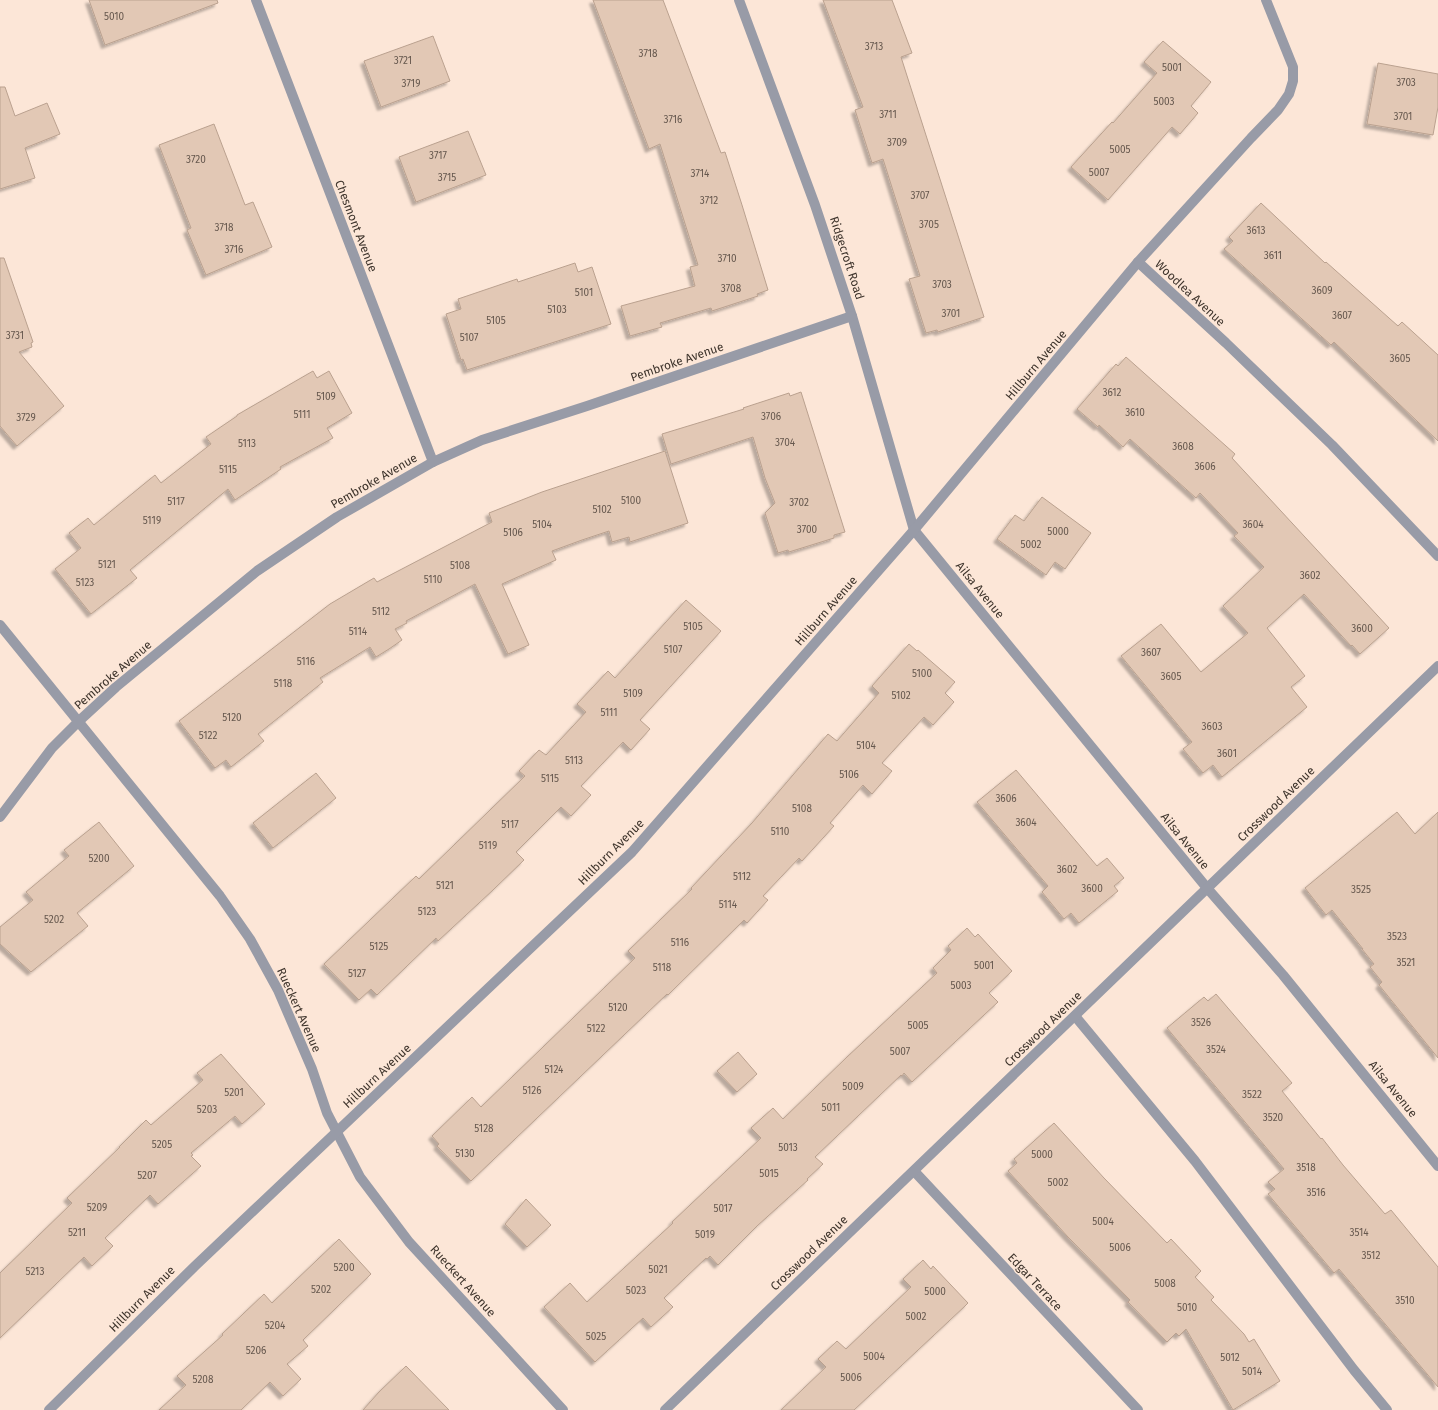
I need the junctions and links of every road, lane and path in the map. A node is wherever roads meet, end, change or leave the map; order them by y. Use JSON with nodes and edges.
{"nodes":[{"id":1,"x":256,"y":0,"type":"edge"},
{"id":2,"x":739,"y":0,"type":"edge"},
{"id":3,"x":1266,"y":0,"type":"edge"},
{"id":4,"x":1138,"y":262,"type":"junction"},
{"id":5,"x":852,"y":316,"type":"junction"},
{"id":6,"x":433,"y":462,"type":"junction"},
{"id":7,"x":914,"y":530,"type":"junction"},
{"id":8,"x":1438,"y":556,"type":"edge"},
{"id":9,"x":0,"y":625,"type":"edge"},
{"id":10,"x":1438,"y":666,"type":"edge"},
{"id":11,"x":79,"y":721,"type":"junction"},
{"id":12,"x":0,"y":817,"type":"edge"},
{"id":13,"x":1207,"y":888,"type":"junction"},
{"id":14,"x":1075,"y":1016,"type":"junction"},
{"id":15,"x":337,"y":1132,"type":"junction"},
{"id":16,"x":1438,"y":1166,"type":"edge"},
{"id":17,"x":914,"y":1171,"type":"junction"},
{"id":18,"x":49,"y":1410,"type":"edge"},
{"id":19,"x":563,"y":1410,"type":"edge"},
{"id":20,"x":666,"y":1410,"type":"edge"},
{"id":21,"x":1138,"y":1410,"type":"edge"},
{"id":22,"x":1387,"y":1410,"type":"edge"}],
"edges":[{"from":1,"to":6,"type":"street","name":"Chesmont Avenue"},
{"from":2,"to":5,"type":"street","name":"Ridgecroft Road"},
{"from":3,"to":4,"type":"street","name":"Woodlea Avenue"},
{"from":4,"to":7,"type":"street","name":"Hillburn Avenue"},
{"from":4,"to":8,"type":"street","name":"Woodlea Avenue"},
{"from":5,"to":6,"type":"street","name":"Pembroke Avenue"},
{"from":5,"to":7,"type":"street","name":"Ridgecroft Road"},
{"from":6,"to":11,"type":"street","name":"Pembroke Avenue"},
{"from":7,"to":13,"type":"street","name":"Ailsa Avenue"},
{"from":7,"to":15,"type":"street","name":"Hillburn Avenue"},
{"from":9,"to":11,"type":"street","name":"Rueckert Avenue"},
{"from":10,"to":13,"type":"street","name":"Crosswood Avenue"},
{"from":11,"to":12,"type":"street","name":"Pembroke Avenue"},
{"from":11,"to":15,"type":"street","name":"Rueckert Avenue"},
{"from":13,"to":14,"type":"street","name":"Crosswood Avenue"},
{"from":13,"to":16,"type":"street","name":"Ailsa Avenue"},
{"from":14,"to":17,"type":"street","name":"Crosswood Avenue"},
{"from":14,"to":22,"type":"street"},
{"from":15,"to":18,"type":"street","name":"Hillburn Avenue"},
{"from":15,"to":19,"type":"street","name":"Rueckert Avenue"},
{"from":17,"to":20,"type":"street","name":"Crosswood Avenue"},
{"from":17,"to":21,"type":"street","name":"Edgar Terrace"}]}
